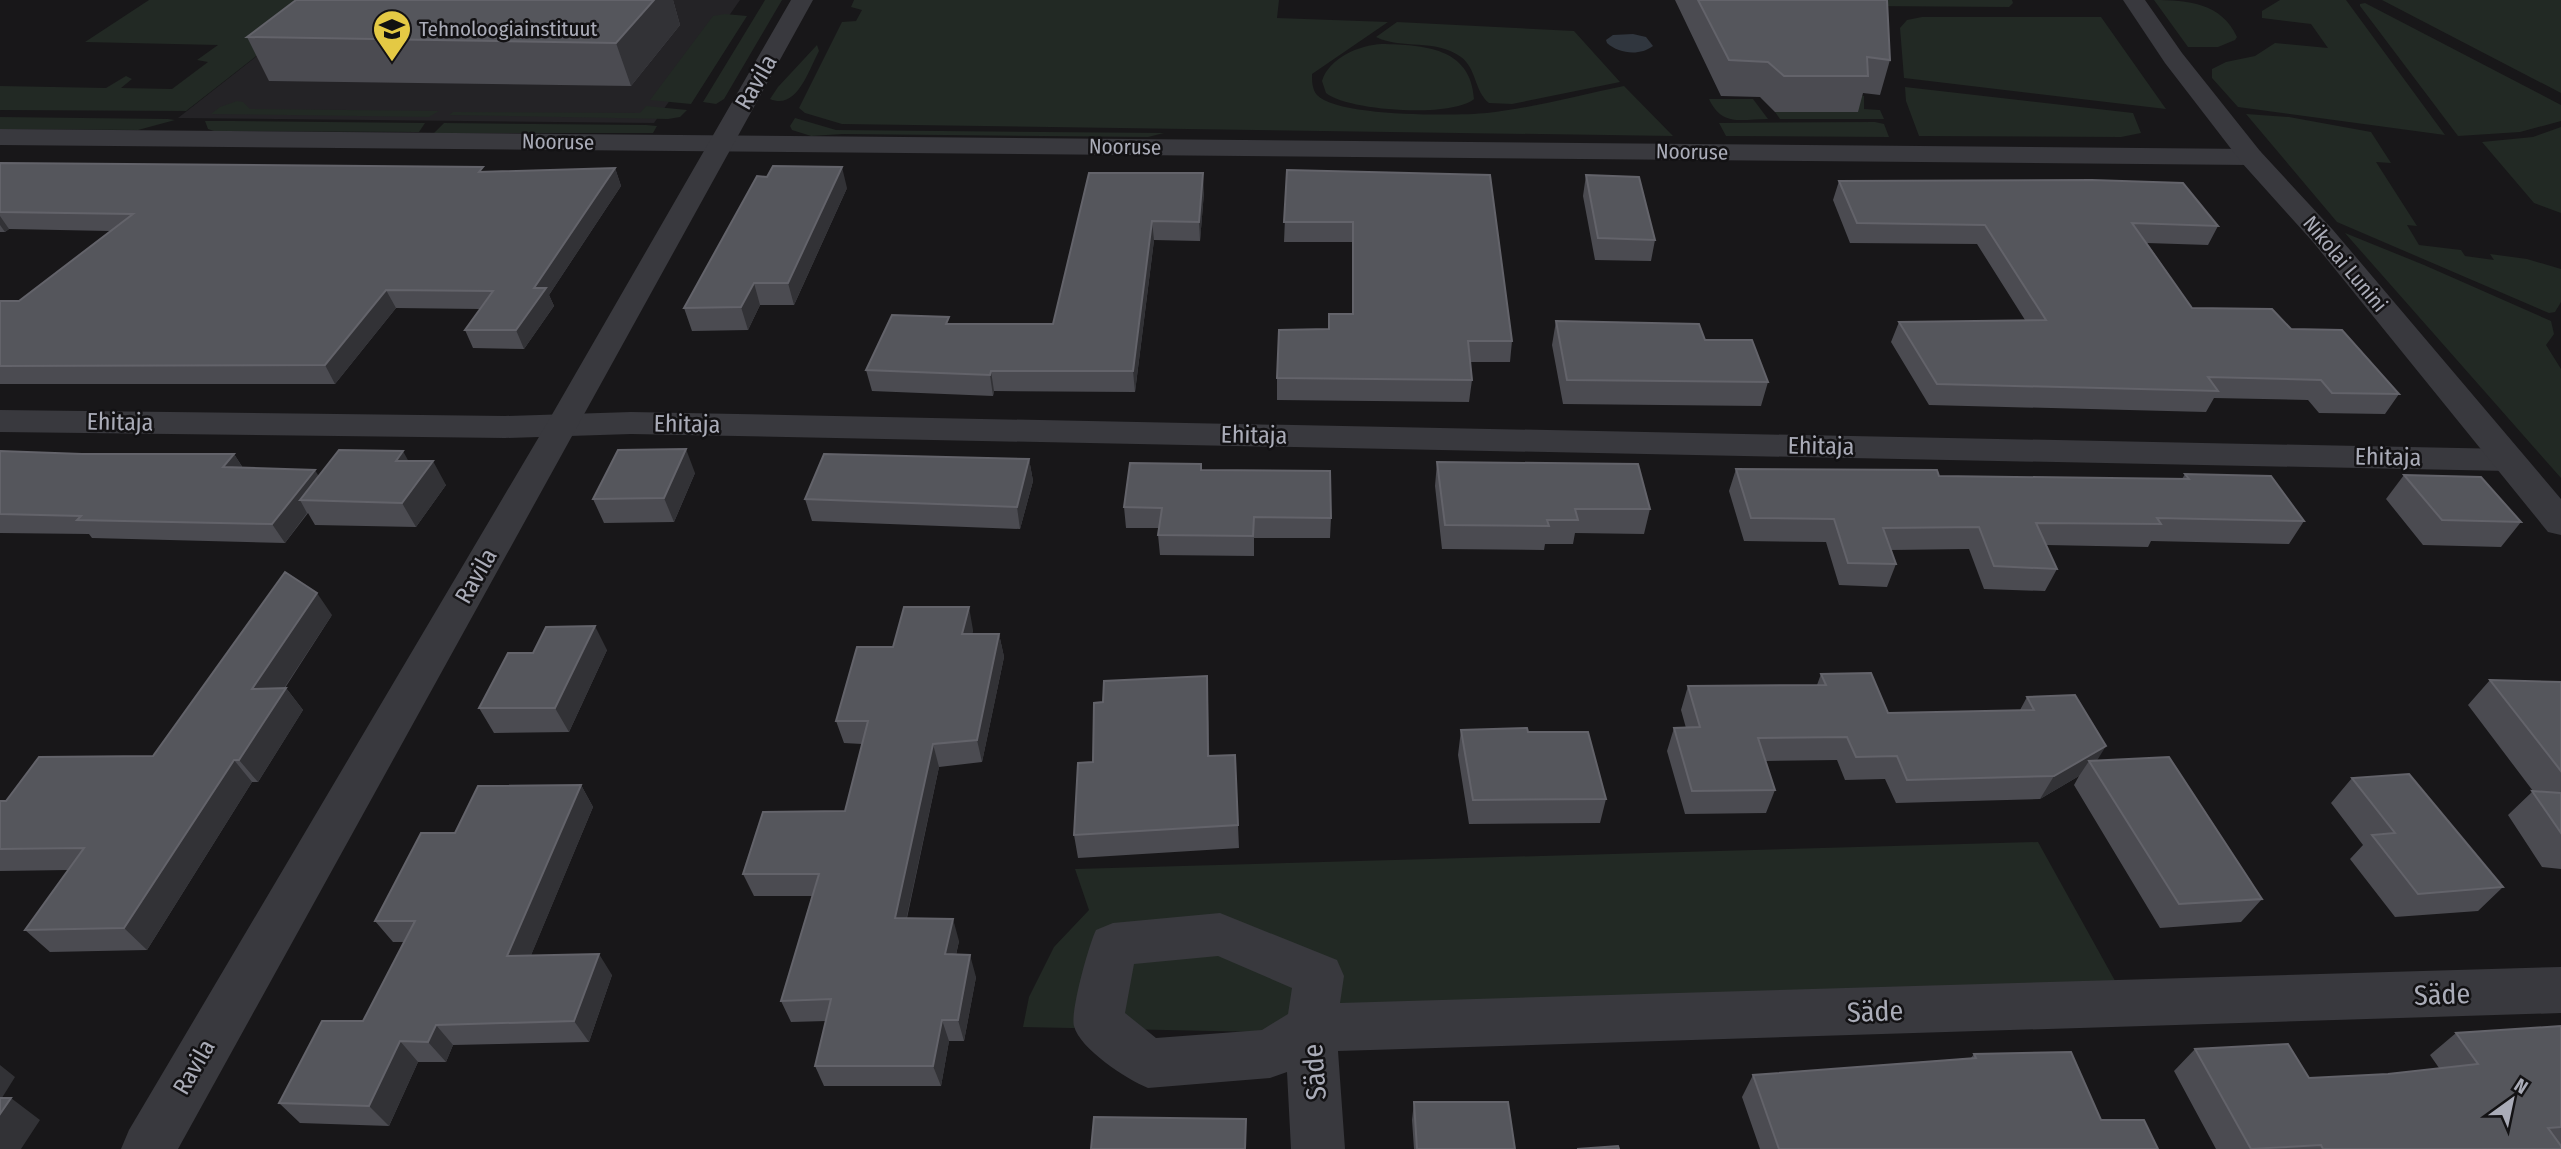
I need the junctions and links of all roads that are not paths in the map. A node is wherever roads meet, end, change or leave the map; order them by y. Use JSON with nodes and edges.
{"nodes":[{"id":1,"x":802,"y":0,"type":"edge"},
{"id":2,"x":2134,"y":0,"type":"edge"},
{"id":3,"x":0,"y":137,"type":"edge"},
{"id":4,"x":721,"y":144,"type":"junction"},
{"id":5,"x":2251,"y":157,"type":"junction"},
{"id":6,"x":0,"y":421,"type":"edge"},
{"id":7,"x":563,"y":425,"type":"junction"},
{"id":8,"x":2508,"y":460,"type":"junction"},
{"id":9,"x":2561,"y":523,"type":"edge"},
{"id":10,"x":2561,"y":990,"type":"edge"},
{"id":11,"x":148,"y":1149,"type":"edge"},
{"id":12,"x":1318,"y":1149,"type":"edge"}],
"edges":[{"from":1,"to":4,"type":"street","name":"Ravila"},
{"from":2,"to":5,"type":"street","name":"Nikolai Lunini"},
{"from":3,"to":4,"type":"street","name":"Nooruse"},
{"from":4,"to":5,"type":"street","name":"Nooruse"},
{"from":4,"to":7,"type":"street","name":"Ravila"},
{"from":5,"to":8,"type":"street","name":"Nikolai Lunini"},
{"from":6,"to":7,"type":"street","name":"Ehitaja"},
{"from":7,"to":8,"type":"street","name":"Ehitaja"},
{"from":7,"to":11,"type":"street","name":"Ravila"},
{"from":8,"to":9,"type":"street","name":"Nikolai Lunini"},
{"from":10,"to":12,"type":"street","name":"Säde"}]}
